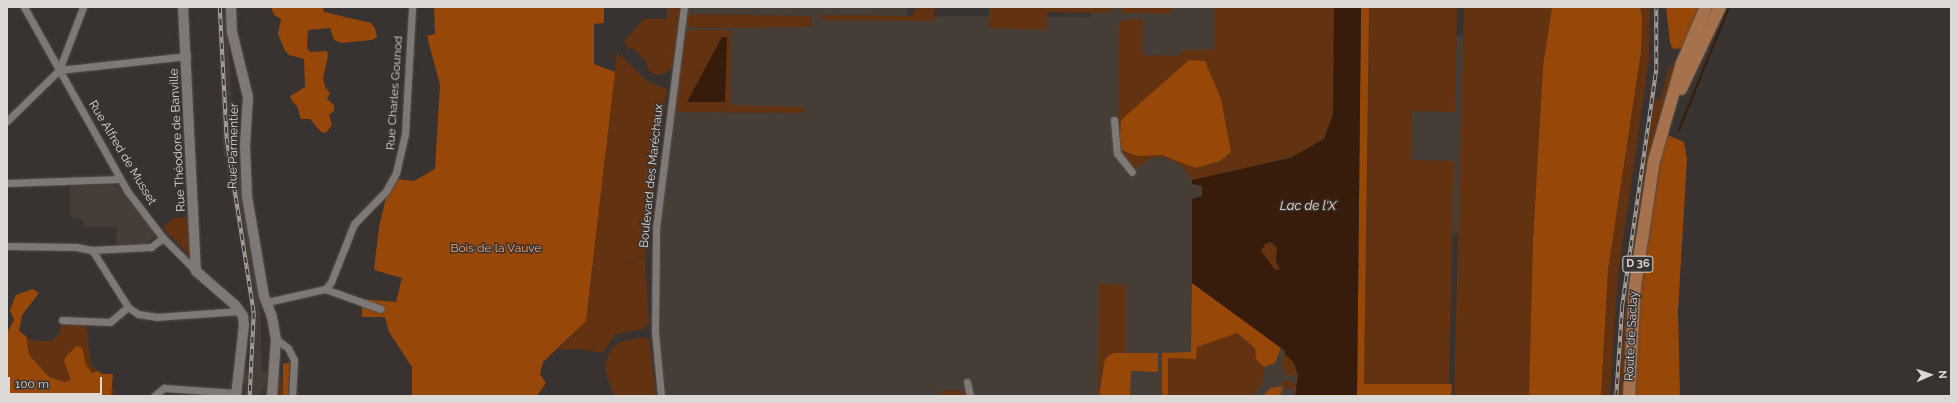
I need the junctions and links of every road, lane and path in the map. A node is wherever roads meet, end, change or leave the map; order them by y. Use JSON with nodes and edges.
{"nodes":[{"id":1,"x":24,"y":7,"type":"edge"},
{"id":2,"x":83,"y":7,"type":"edge"},
{"id":3,"x":183,"y":7,"type":"edge"},
{"id":4,"x":231,"y":7,"type":"edge"},
{"id":5,"x":412,"y":7,"type":"edge"},
{"id":6,"x":684,"y":7,"type":"edge"},
{"id":7,"x":1706,"y":7,"type":"edge"},
{"id":8,"x":1720,"y":7,"type":"edge"},
{"id":9,"x":187,"y":56,"type":"junction"},
{"id":10,"x":59,"y":70,"type":"junction"},
{"id":11,"x":1114,"y":120,"type":"dead end"},
{"id":12,"x":7,"y":121,"type":"edge"},
{"id":13,"x":1661,"y":134,"type":"junction"},
{"id":14,"x":1132,"y":172,"type":"dead end"},
{"id":15,"x":120,"y":179,"type":"junction"},
{"id":16,"x":7,"y":183,"type":"edge"},
{"id":17,"x":163,"y":238,"type":"junction"},
{"id":18,"x":7,"y":246,"type":"edge"},
{"id":19,"x":92,"y":250,"type":"junction"},
{"id":20,"x":196,"y":271,"type":"junction"},
{"id":21,"x":325,"y":289,"type":"junction"},
{"id":22,"x":268,"y":305,"type":"junction"},
{"id":23,"x":128,"y":307,"type":"junction"},
{"id":24,"x":381,"y":309,"type":"dead end"},
{"id":25,"x":240,"y":311,"type":"junction"},
{"id":26,"x":62,"y":320,"type":"dead end"},
{"id":27,"x":276,"y":339,"type":"junction"},
{"id":28,"x":967,"y":382,"type":"dead end"},
{"id":29,"x":236,"y":394,"type":"edge"},
{"id":30,"x":154,"y":396,"type":"edge"},
{"id":31,"x":272,"y":396,"type":"edge"},
{"id":32,"x":292,"y":396,"type":"edge"},
{"id":33,"x":660,"y":396,"type":"edge"},
{"id":34,"x":970,"y":396,"type":"edge"},
{"id":35,"x":1629,"y":396,"type":"edge"}],
"edges":[{"from":1,"to":10,"type":"street","name":"Rue Alfred de Musset"},
{"from":2,"to":10,"type":"street"},
{"from":3,"to":9,"type":"street","name":"Rue Théodore de Banville"},
{"from":4,"to":22,"type":"street","name":"Rue Parmentier"},
{"from":5,"to":21,"type":"street","name":"Rue Charles Gounod"},
{"from":6,"to":33,"type":"street","name":"Boulevard des Maréchaux"},
{"from":7,"to":13,"type":"main road","name":"Route de Saclay","number":"D 36"},
{"from":8,"to":13,"type":"main road","name":"Route de Saclay","number":"D 36"},
{"from":9,"to":10,"type":"street"},
{"from":9,"to":20,"type":"street","name":"Rue Théodore de Banville"},
{"from":10,"to":12,"type":"street"},
{"from":10,"to":15,"type":"street","name":"Rue Alfred de Musset"},
{"from":11,"to":14,"type":"street"},
{"from":13,"to":35,"type":"main road","name":"Route de Saclay","number":"D 36"},
{"from":15,"to":16,"type":"street"},
{"from":15,"to":17,"type":"street","name":"Rue Alfred de Musset"},
{"from":17,"to":19,"type":"street"},
{"from":17,"to":20,"type":"street","name":"Rue Alfred de Musset"},
{"from":18,"to":19,"type":"street"},
{"from":19,"to":23,"type":"street"},
{"from":20,"to":25,"type":"street","name":"Rue Alfred de Musset"},
{"from":21,"to":22,"type":"street"},
{"from":21,"to":24,"type":"street"},
{"from":22,"to":27,"type":"street","name":"Rue Parmentier"},
{"from":23,"to":25,"type":"street"},
{"from":23,"to":26,"type":"street"},
{"from":25,"to":29,"type":"street"},
{"from":27,"to":31,"type":"street","name":"Rue Parmentier"},
{"from":27,"to":32,"type":"street"},
{"from":28,"to":34,"type":"street"},
{"from":29,"to":30,"type":"street"}]}
